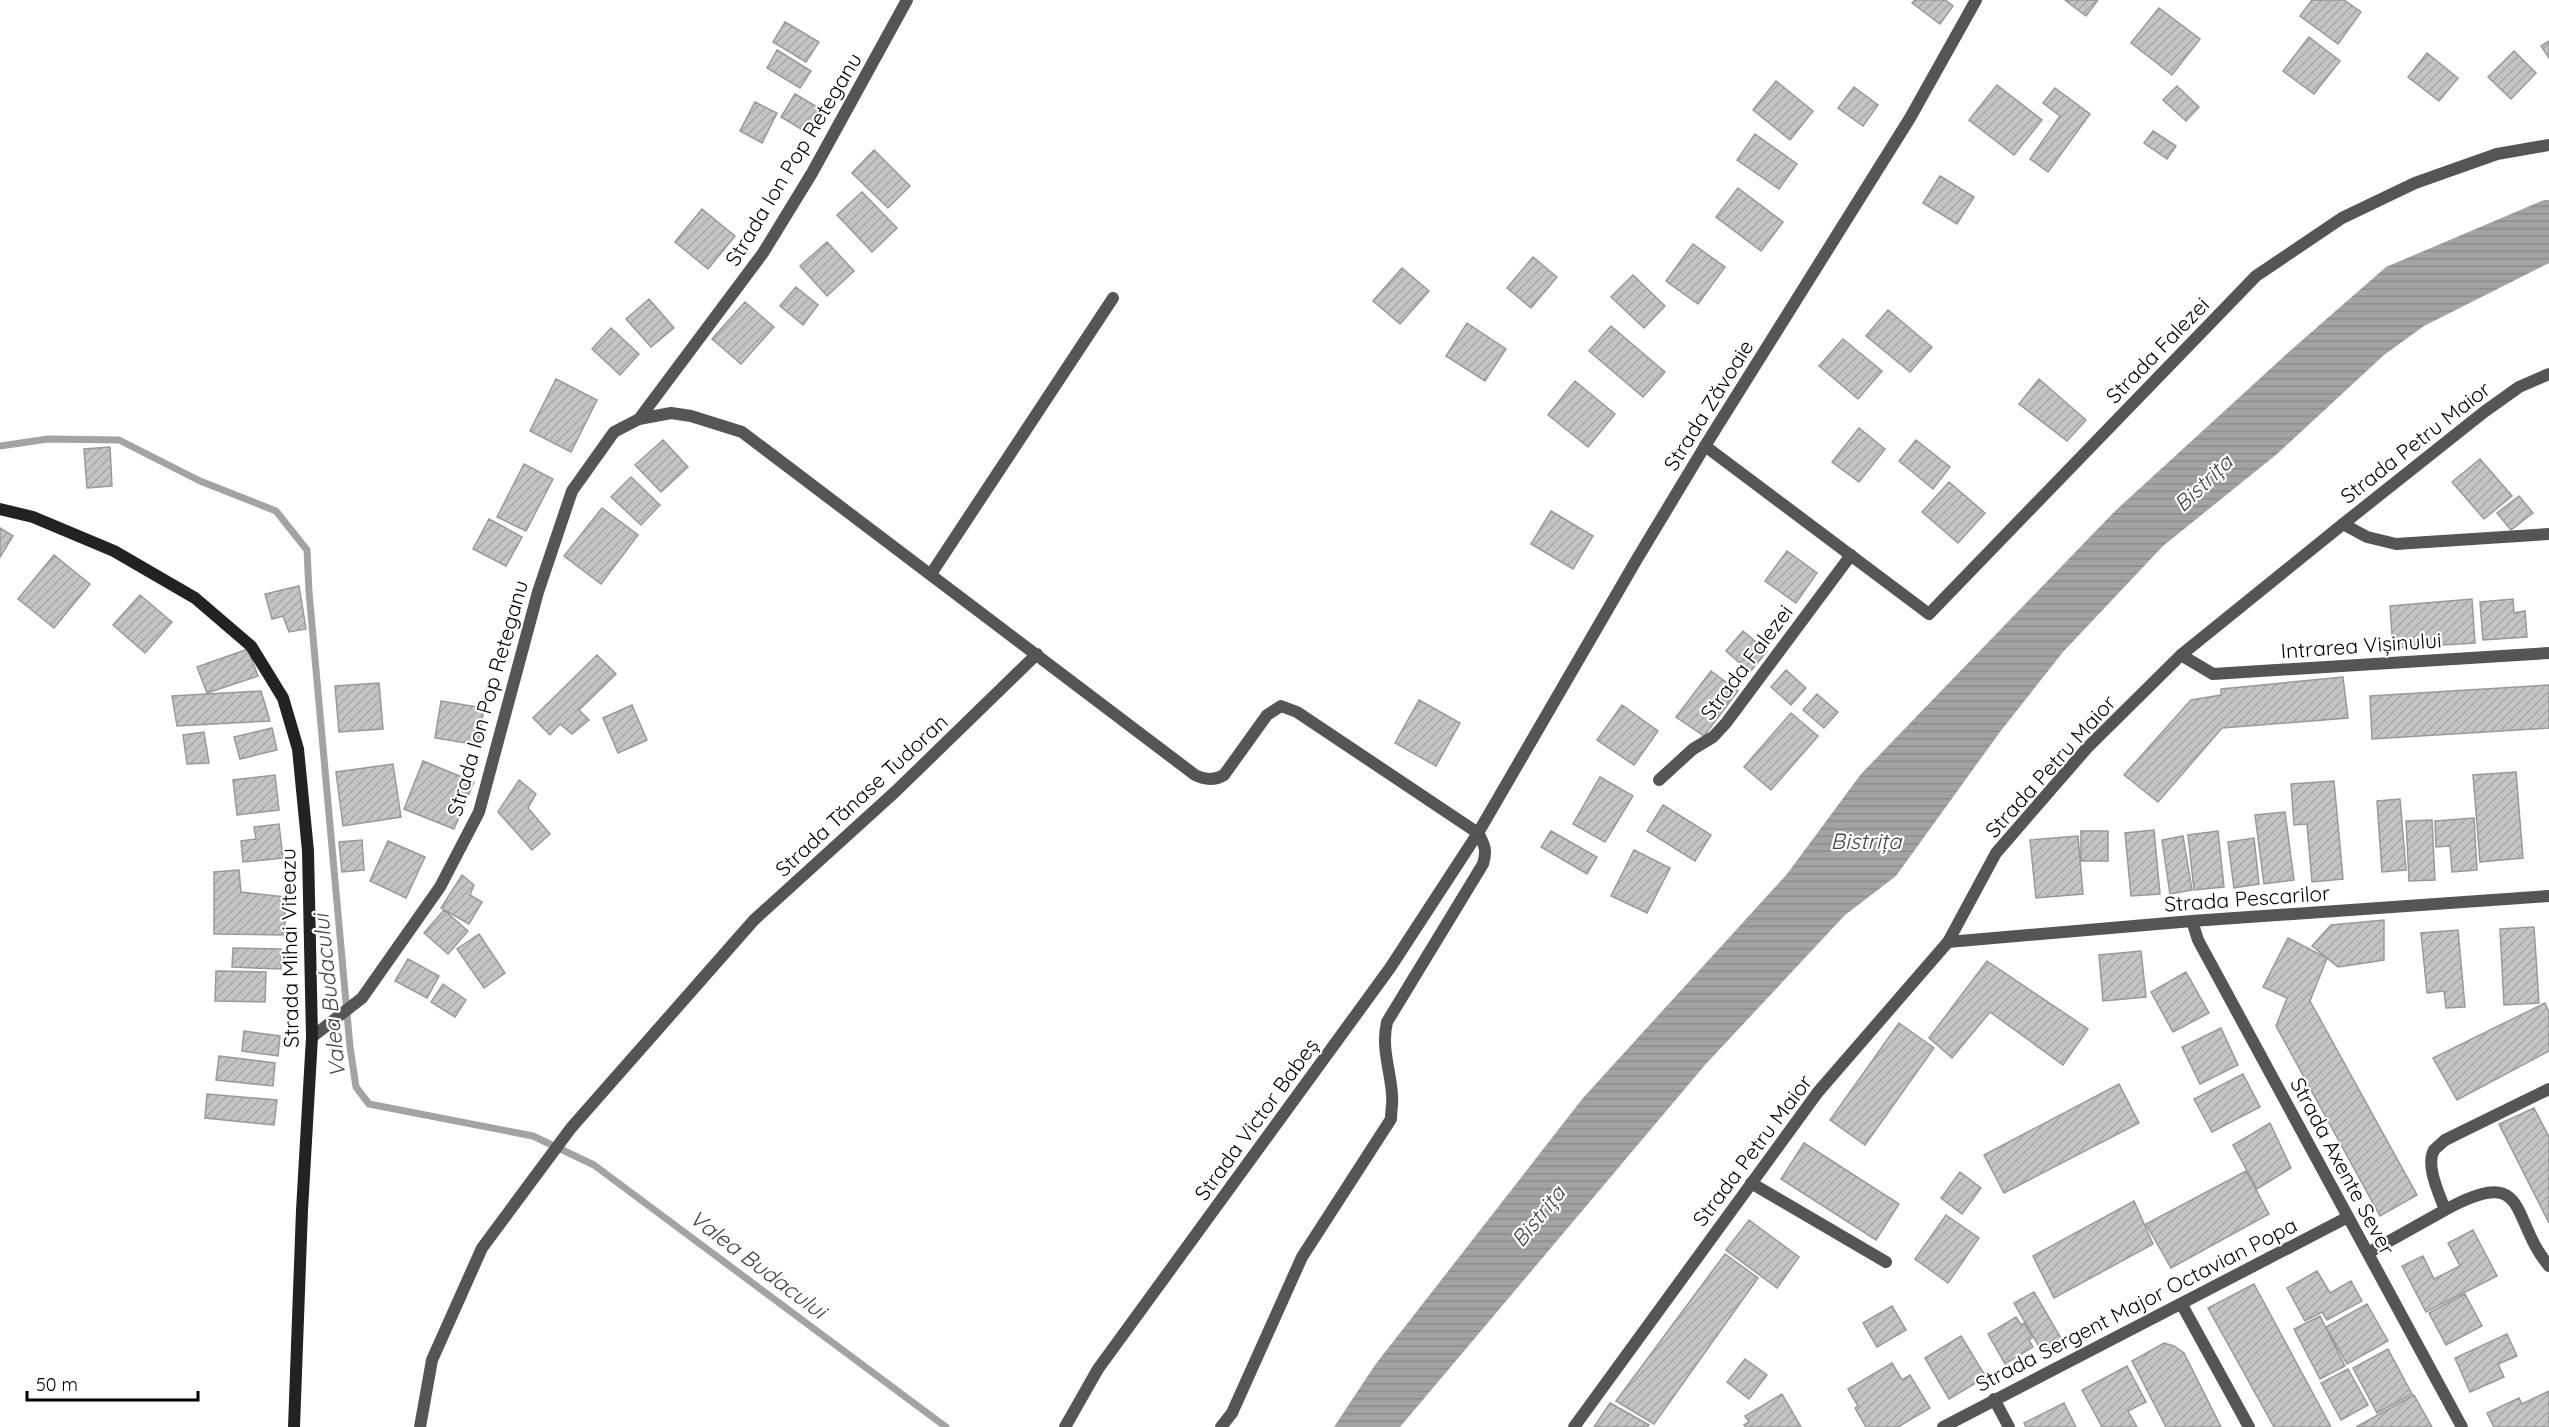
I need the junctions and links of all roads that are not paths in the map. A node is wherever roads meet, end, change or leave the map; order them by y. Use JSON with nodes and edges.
{"nodes":[{"id":1,"x":907,"y":0,"type":"edge"},
{"id":2,"x":1976,"y":0,"type":"edge"},
{"id":3,"x":2549,"y":145,"type":"edge"},
{"id":4,"x":1113,"y":298,"type":"dead end"},
{"id":5,"x":2549,"y":374,"type":"edge"},
{"id":6,"x":639,"y":419,"type":"junction"},
{"id":7,"x":1705,"y":446,"type":"junction"},
{"id":8,"x":0,"y":509,"type":"edge"},
{"id":9,"x":2343,"y":524,"type":"junction"},
{"id":10,"x":2549,"y":534,"type":"edge"},
{"id":11,"x":1851,"y":555,"type":"junction"},
{"id":12,"x":930,"y":574,"type":"junction"},
{"id":13,"x":2549,"y":653,"type":"edge"},
{"id":14,"x":1037,"y":654,"type":"junction"},
{"id":15,"x":2181,"y":655,"type":"junction"},
{"id":16,"x":1659,"y":780,"type":"dead end"},
{"id":17,"x":1478,"y":833,"type":"junction"},
{"id":18,"x":2549,"y":897,"type":"edge"},
{"id":19,"x":2192,"y":921,"type":"junction"},
{"id":20,"x":1948,"y":942,"type":"junction"},
{"id":21,"x":312,"y":1037,"type":"junction"},
{"id":22,"x":2549,"y":1089,"type":"edge"},
{"id":23,"x":1751,"y":1183,"type":"junction"},
{"id":24,"x":2445,"y":1210,"type":"junction"},
{"id":25,"x":2348,"y":1217,"type":"junction"},
{"id":26,"x":2368,"y":1253,"type":"junction"},
{"id":27,"x":1886,"y":1262,"type":"dead end"},
{"id":28,"x":2549,"y":1266,"type":"edge"},
{"id":29,"x":2181,"y":1305,"type":"junction"},
{"id":30,"x":1994,"y":1399,"type":"junction"},
{"id":31,"x":294,"y":1427,"type":"edge"},
{"id":32,"x":420,"y":1427,"type":"edge"},
{"id":33,"x":1065,"y":1427,"type":"edge"},
{"id":34,"x":1221,"y":1427,"type":"edge"},
{"id":35,"x":1574,"y":1427,"type":"edge"},
{"id":36,"x":1943,"y":1427,"type":"edge"},
{"id":37,"x":2008,"y":1427,"type":"edge"},
{"id":38,"x":2249,"y":1427,"type":"edge"},
{"id":39,"x":2462,"y":1427,"type":"edge"}],
"edges":[{"from":1,"to":6,"type":"street","name":"Strada Ion Pop Reteganu"},
{"from":2,"to":7,"type":"street","name":"Strada Zăvoaie"},
{"from":3,"to":11,"type":"street","name":"Strada Falezei"},
{"from":4,"to":12,"type":"street"},
{"from":5,"to":9,"type":"street","name":"Strada Petru Maior"},
{"from":6,"to":12,"type":"street","name":"Strada Ion Pop Reteganu"},
{"from":6,"to":21,"type":"street","name":"Strada Ion Pop Reteganu"},
{"from":7,"to":11,"type":"street","name":"Strada Falezei"},
{"from":7,"to":17,"type":"street","name":"Strada Zăvoaie"},
{"from":8,"to":21,"type":"main road","name":"Strada Mihai Viteazu"},
{"from":9,"to":10,"type":"street"},
{"from":9,"to":15,"type":"street","name":"Strada Petru Maior"},
{"from":11,"to":16,"type":"street","name":"Strada Falezei"},
{"from":12,"to":14,"type":"street","name":"Strada Ion Pop Reteganu"},
{"from":13,"to":15,"type":"street","name":"Intrarea Vișinului"},
{"from":14,"to":17,"type":"street"},
{"from":14,"to":32,"type":"street","name":"Strada Tănase Tudoran"},
{"from":15,"to":20,"type":"street","name":"Strada Petru Maior"},
{"from":17,"to":33,"type":"street","name":"Strada Victor Babeș"},
{"from":17,"to":34,"type":"street"},
{"from":18,"to":19,"type":"street","name":"Strada Pescarilor"},
{"from":19,"to":20,"type":"street","name":"Strada Pescarilor"},
{"from":19,"to":25,"type":"street","name":"Strada Axente Sever"},
{"from":20,"to":23,"type":"street","name":"Strada Petru Maior"},
{"from":21,"to":31,"type":"main road","name":"Strada Mihai Viteazu"},
{"from":22,"to":24,"type":"street"},
{"from":23,"to":27,"type":"street"},
{"from":23,"to":35,"type":"street","name":"Strada Petru Maior"},
{"from":24,"to":26,"type":"street"},
{"from":24,"to":28,"type":"street"},
{"from":25,"to":26,"type":"street","name":"Strada Axente Sever"},
{"from":25,"to":29,"type":"street","name":"Strada Sergent Major Octavian Popa"},
{"from":26,"to":39,"type":"street","name":"Strada Axente Sever"},
{"from":29,"to":30,"type":"street","name":"Strada Sergent Major Octavian Popa"},
{"from":29,"to":38,"type":"street"},
{"from":30,"to":36,"type":"street","name":"Strada Sergent Major Octavian Popa"},
{"from":30,"to":37,"type":"street"}]}
